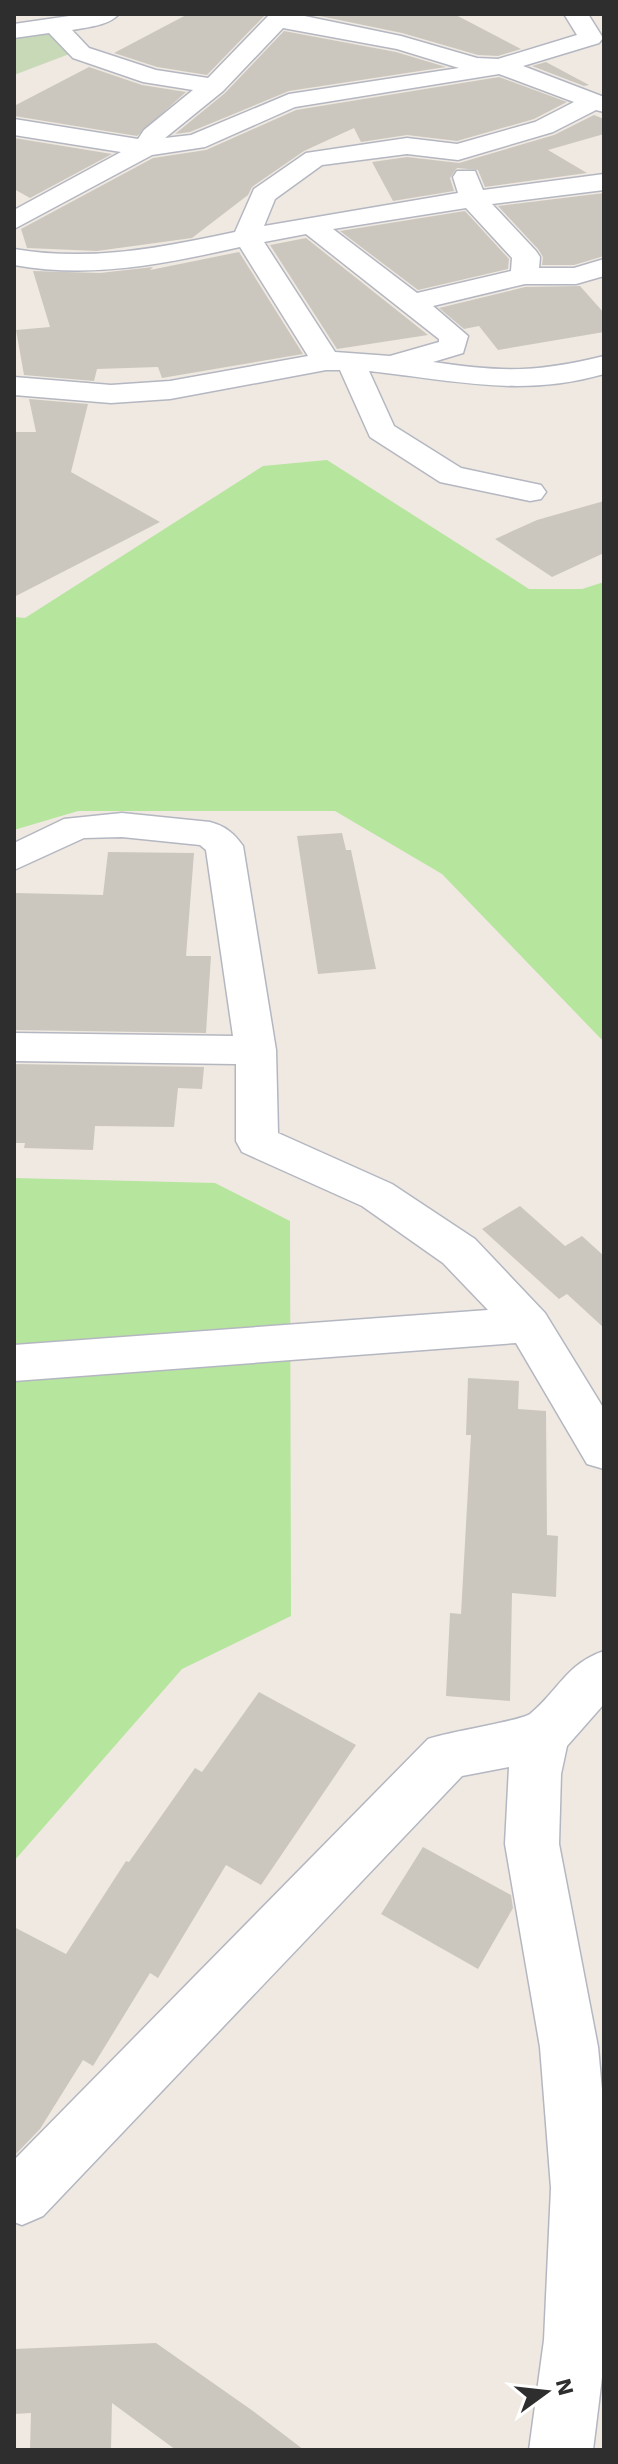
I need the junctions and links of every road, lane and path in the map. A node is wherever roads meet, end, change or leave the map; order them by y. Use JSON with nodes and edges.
{"nodes":[{"id":1,"x":107,"y":14,"type":"edge"},
{"id":2,"x":576,"y":14,"type":"edge"},
{"id":3,"x":281,"y":17,"type":"edge"},
{"id":4,"x":54,"y":25,"type":"junction"},
{"id":5,"x":14,"y":31,"type":"edge"},
{"id":6,"x":500,"y":66,"type":"junction"},
{"id":7,"x":214,"y":86,"type":"junction"},
{"id":8,"x":598,"y":104,"type":"edge"},
{"id":9,"x":14,"y":127,"type":"edge"},
{"id":10,"x":146,"y":148,"type":"junction"},
{"id":11,"x":458,"y":152,"type":"junction"},
{"id":12,"x":604,"y":182,"type":"edge"},
{"id":13,"x":472,"y":198,"type":"junction"},
{"id":14,"x":14,"y":221,"type":"edge"},
{"id":15,"x":310,"y":224,"type":"junction"},
{"id":16,"x":247,"y":236,"type":"junction"},
{"id":17,"x":14,"y":257,"type":"edge"},
{"id":18,"x":604,"y":267,"type":"edge"},
{"id":19,"x":525,"y":276,"type":"junction"},
{"id":20,"x":411,"y":303,"type":"junction"},
{"id":21,"x":338,"y":361,"type":"junction"},
{"id":22,"x":395,"y":363,"type":"junction"},
{"id":23,"x":604,"y":365,"type":"edge"},
{"id":24,"x":14,"y":386,"type":"edge"},
{"id":25,"x":530,"y":492,"type":"dead end"},
{"id":26,"x":14,"y":858,"type":"edge"},
{"id":27,"x":14,"y":1047,"type":"edge"},
{"id":28,"x":256,"y":1050,"type":"junction"},
{"id":29,"x":529,"y":1325,"type":"junction"},
{"id":30,"x":14,"y":1363,"type":"edge"},
{"id":31,"x":604,"y":1450,"type":"edge"},
{"id":32,"x":599,"y":1686,"type":"edge"},
{"id":33,"x":543,"y":1736,"type":"junction"},
{"id":34,"x":22,"y":2195,"type":"dead end"},
{"id":35,"x":561,"y":2450,"type":"edge"}],
"edges":[{"from":1,"to":4,"type":"street"},
{"from":2,"to":6,"type":"street"},
{"from":3,"to":6,"type":"street"},
{"from":3,"to":7,"type":"street"},
{"from":4,"to":5,"type":"street"},
{"from":4,"to":7,"type":"street"},
{"from":6,"to":8,"type":"street"},
{"from":6,"to":10,"type":"street"},
{"from":7,"to":10,"type":"street"},
{"from":8,"to":11,"type":"street"},
{"from":9,"to":10,"type":"street"},
{"from":10,"to":14,"type":"street"},
{"from":11,"to":13,"type":"street"},
{"from":11,"to":16,"type":"street"},
{"from":12,"to":13,"type":"street"},
{"from":13,"to":15,"type":"street"},
{"from":13,"to":19,"type":"street"},
{"from":15,"to":16,"type":"street"},
{"from":15,"to":20,"type":"street"},
{"from":16,"to":17,"type":"street"},
{"from":16,"to":21,"type":"street"},
{"from":18,"to":19,"type":"street"},
{"from":19,"to":20,"type":"street"},
{"from":20,"to":22,"type":"street"},
{"from":21,"to":22,"type":"street"},
{"from":21,"to":24,"type":"street"},
{"from":21,"to":25,"type":"street"},
{"from":22,"to":23,"type":"street"},
{"from":26,"to":28,"type":"street"},
{"from":27,"to":28,"type":"street"},
{"from":28,"to":29,"type":"street"},
{"from":29,"to":30,"type":"street"},
{"from":29,"to":31,"type":"street"},
{"from":32,"to":33,"type":"street"},
{"from":33,"to":34,"type":"street"},
{"from":33,"to":35,"type":"street"}]}
